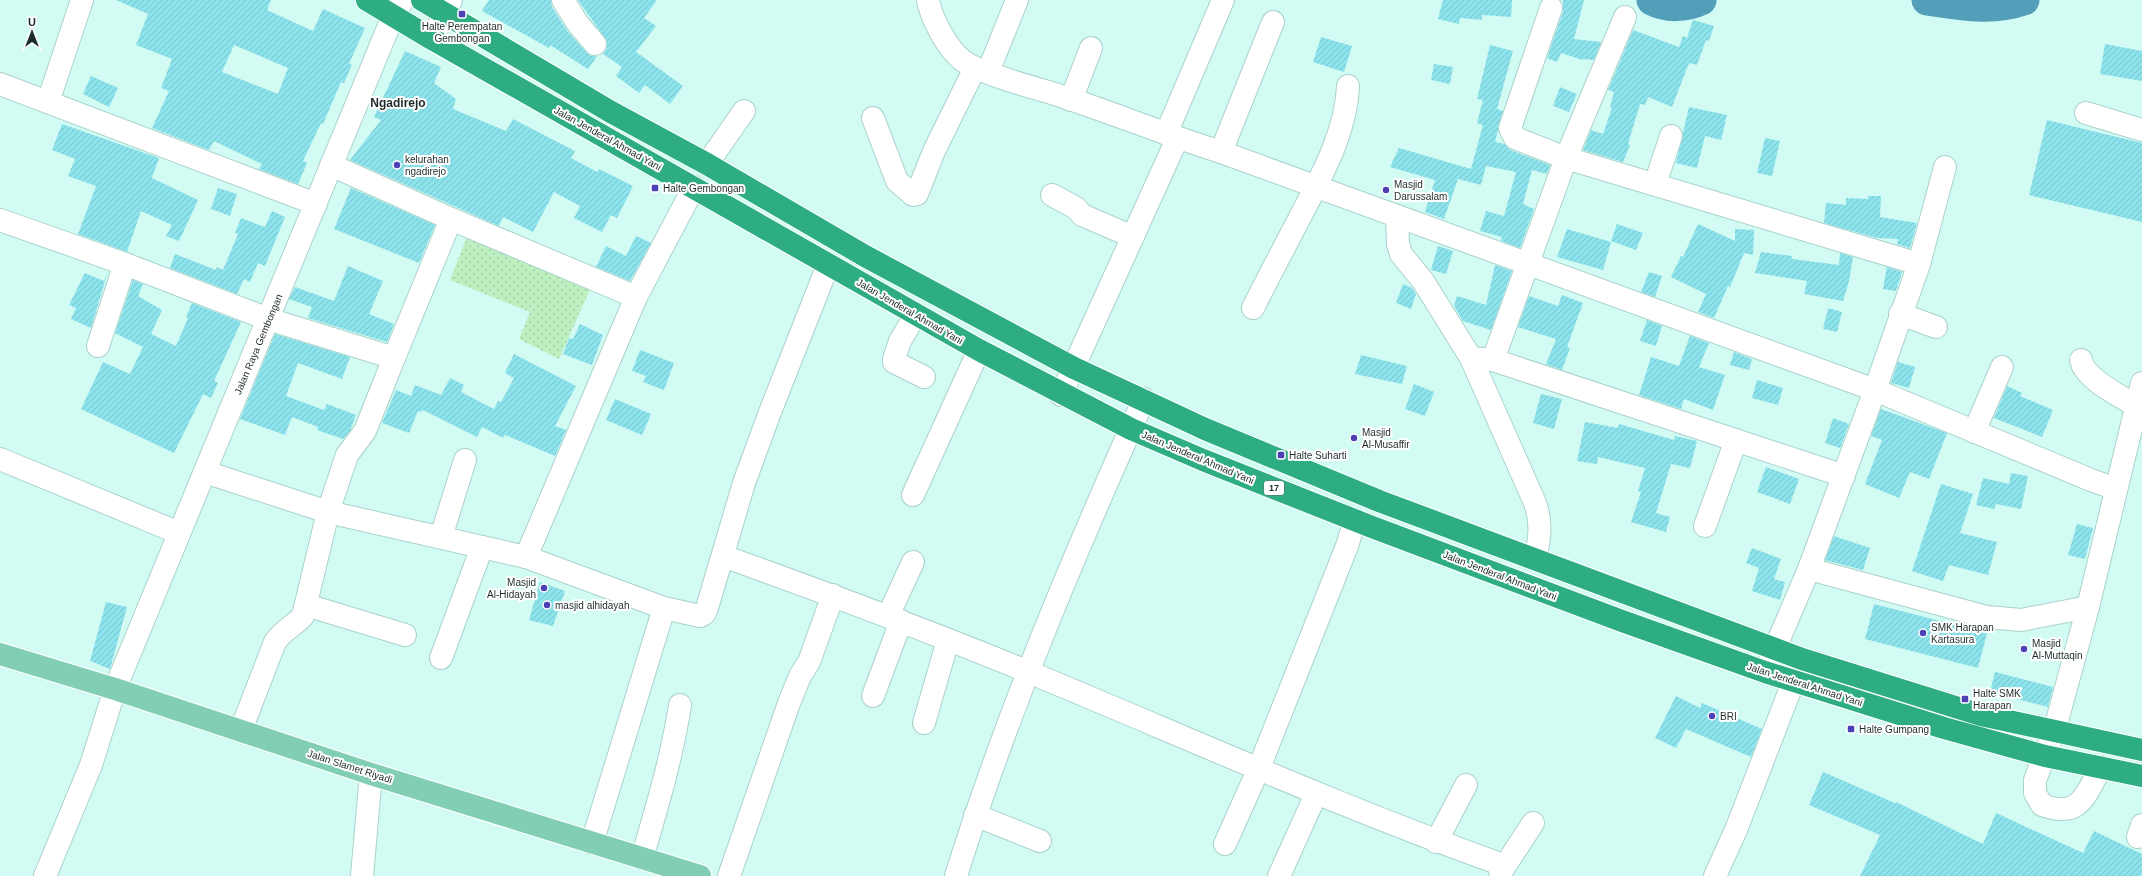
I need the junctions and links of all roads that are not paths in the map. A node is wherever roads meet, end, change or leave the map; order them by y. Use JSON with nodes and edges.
{"nodes":[{"id":1,"x":82,"y":0,"type":"edge"},
{"id":2,"x":367,"y":0,"type":"edge"},
{"id":3,"x":422,"y":0,"type":"edge"},
{"id":4,"x":563,"y":0,"type":"edge"},
{"id":5,"x":928,"y":0,"type":"edge"},
{"id":6,"x":1017,"y":0,"type":"edge"},
{"id":7,"x":1223,"y":0,"type":"edge"},
{"id":8,"x":448,"y":6,"type":"edge"},
{"id":9,"x":398,"y":8,"type":"edge"},
{"id":10,"x":1551,"y":8,"type":"dead end"},
{"id":11,"x":1625,"y":18,"type":"dead end"},
{"id":12,"x":1274,"y":22,"type":"dead end"},
{"id":13,"x":432,"y":39,"type":"junction"},
{"id":14,"x":595,"y":44,"type":"dead end"},
{"id":15,"x":1091,"y":48,"type":"dead end"},
{"id":16,"x":982,"y":70,"type":"junction"},
{"id":17,"x":0,"y":84,"type":"edge"},
{"id":18,"x":1348,"y":86,"type":"dead end"},
{"id":19,"x":1071,"y":100,"type":"junction"},
{"id":20,"x":48,"y":102,"type":"junction"},
{"id":21,"x":744,"y":111,"type":"dead end"},
{"id":22,"x":2086,"y":113,"type":"dead end"},
{"id":23,"x":873,"y":118,"type":"dead end"},
{"id":24,"x":2142,"y":130,"type":"edge"},
{"id":25,"x":1171,"y":136,"type":"junction"},
{"id":26,"x":1671,"y":136,"type":"dead end"},
{"id":27,"x":1221,"y":152,"type":"junction"},
{"id":28,"x":1566,"y":158,"type":"junction"},
{"id":29,"x":706,"y":164,"type":"junction"},
{"id":30,"x":332,"y":165,"type":"junction"},
{"id":31,"x":1946,"y":167,"type":"dead end"},
{"id":32,"x":1656,"y":184,"type":"junction"},
{"id":33,"x":694,"y":187,"type":"junction"},
{"id":34,"x":1316,"y":187,"type":"junction"},
{"id":35,"x":1052,"y":195,"type":"dead end"},
{"id":36,"x":316,"y":204,"type":"junction"},
{"id":37,"x":1397,"y":216,"type":"junction"},
{"id":38,"x":451,"y":219,"type":"junction"},
{"id":39,"x":0,"y":220,"type":"edge"},
{"id":40,"x":1132,"y":237,"type":"junction"},
{"id":41,"x":1528,"y":263,"type":"junction"},
{"id":42,"x":125,"y":264,"type":"junction"},
{"id":43,"x":1919,"y":264,"type":"junction"},
{"id":44,"x":828,"y":265,"type":"junction"},
{"id":45,"x":636,"y":297,"type":"junction"},
{"id":46,"x":1253,"y":308,"type":"dead end"},
{"id":47,"x":916,"y":314,"type":"junction"},
{"id":48,"x":1900,"y":314,"type":"junction"},
{"id":49,"x":268,"y":319,"type":"junction"},
{"id":50,"x":1936,"y":327,"type":"dead end"},
{"id":51,"x":98,"y":346,"type":"dead end"},
{"id":52,"x":979,"y":350,"type":"junction"},
{"id":53,"x":394,"y":358,"type":"junction"},
{"id":54,"x":1470,"y":358,"type":"junction"},
{"id":55,"x":1493,"y":360,"type":"junction"},
{"id":56,"x":2082,"y":360,"type":"dead end"},
{"id":57,"x":2002,"y":367,"type":"dead end"},
{"id":58,"x":1074,"y":368,"type":"junction"},
{"id":59,"x":924,"y":377,"type":"dead end"},
{"id":60,"x":2142,"y":383,"type":"edge"},
{"id":61,"x":1875,"y":390,"type":"junction"},
{"id":62,"x":1061,"y":395,"type":"junction"},
{"id":63,"x":1144,"y":399,"type":"junction"},
{"id":64,"x":2136,"y":406,"type":"junction"},
{"id":65,"x":1130,"y":429,"type":"junction"},
{"id":66,"x":1974,"y":432,"type":"junction"},
{"id":67,"x":1736,"y":440,"type":"junction"},
{"id":68,"x":0,"y":459,"type":"edge"},
{"id":69,"x":466,"y":460,"type":"dead end"},
{"id":70,"x":205,"y":472,"type":"junction"},
{"id":71,"x":1844,"y":476,"type":"junction"},
{"id":72,"x":2116,"y":489,"type":"junction"},
{"id":73,"x":913,"y":495,"type":"dead end"},
{"id":74,"x":328,"y":512,"type":"junction"},
{"id":75,"x":1355,"y":520,"type":"junction"},
{"id":76,"x":1705,"y":526,"type":"dead end"},
{"id":77,"x":179,"y":533,"type":"junction"},
{"id":78,"x":441,"y":538,"type":"junction"},
{"id":79,"x":482,"y":547,"type":"junction"},
{"id":80,"x":723,"y":556,"type":"junction"},
{"id":81,"x":526,"y":557,"type":"junction"},
{"id":82,"x":1535,"y":559,"type":"junction"},
{"id":83,"x":913,"y":562,"type":"dead end"},
{"id":84,"x":1809,"y":569,"type":"junction"},
{"id":85,"x":833,"y":596,"type":"junction"},
{"id":86,"x":306,"y":605,"type":"junction"},
{"id":87,"x":2088,"y":607,"type":"junction"},
{"id":88,"x":664,"y":608,"type":"junction"},
{"id":89,"x":894,"y":618,"type":"junction"},
{"id":90,"x":405,"y":635,"type":"dead end"},
{"id":91,"x":948,"y":640,"type":"junction"},
{"id":92,"x":1775,"y":650,"type":"junction"},
{"id":93,"x":0,"y":654,"type":"edge"},
{"id":94,"x":441,"y":658,"type":"dead end"},
{"id":95,"x":1802,"y":659,"type":"junction"},
{"id":96,"x":1029,"y":672,"type":"junction"},
{"id":97,"x":1765,"y":672,"type":"junction"},
{"id":98,"x":1793,"y":681,"type":"junction"},
{"id":99,"x":115,"y":689,"type":"junction"},
{"id":100,"x":873,"y":696,"type":"dead end"},
{"id":101,"x":680,"y":704,"type":"dead end"},
{"id":102,"x":924,"y":723,"type":"dead end"},
{"id":103,"x":241,"y":730,"type":"junction"},
{"id":104,"x":2054,"y":732,"type":"junction"},
{"id":105,"x":2142,"y":750,"type":"edge"},
{"id":106,"x":2045,"y":756,"type":"junction"},
{"id":107,"x":1259,"y":768,"type":"junction"},
{"id":108,"x":2101,"y":768,"type":"junction"},
{"id":109,"x":371,"y":774,"type":"junction"},
{"id":110,"x":2142,"y":776,"type":"edge"},
{"id":111,"x":1466,"y":786,"type":"dead end"},
{"id":112,"x":1316,"y":794,"type":"junction"},
{"id":113,"x":975,"y":815,"type":"junction"},
{"id":114,"x":1533,"y":824,"type":"dead end"},
{"id":115,"x":1040,"y":841,"type":"dead end"},
{"id":116,"x":1436,"y":842,"type":"junction"},
{"id":117,"x":592,"y":844,"type":"junction"},
{"id":118,"x":1225,"y":844,"type":"dead end"},
{"id":119,"x":642,"y":858,"type":"junction"},
{"id":120,"x":1501,"y":874,"type":"edge"},
{"id":121,"x":45,"y":876,"type":"edge"},
{"id":122,"x":362,"y":876,"type":"edge"},
{"id":123,"x":700,"y":876,"type":"edge"},
{"id":124,"x":729,"y":876,"type":"edge"},
{"id":125,"x":956,"y":876,"type":"edge"},
{"id":126,"x":1279,"y":876,"type":"edge"},
{"id":127,"x":1715,"y":876,"type":"edge"}],
"edges":[{"from":1,"to":20,"type":"street"},
{"from":2,"to":9,"type":"highway","name":"Jalan Jenderal Ahmad Yani","number":"17"},
{"from":3,"to":8,"type":"highway"},
{"from":4,"to":14,"type":"street"},
{"from":5,"to":16,"type":"street"},
{"from":6,"to":16,"type":"street"},
{"from":7,"to":25,"type":"street"},
{"from":8,"to":13,"type":"street"},
{"from":8,"to":29,"type":"highway"},
{"from":9,"to":13,"type":"highway","name":"Jalan Jenderal Ahmad Yani","number":"17"},
{"from":9,"to":30,"type":"street","name":"Jalan Raya Gembongan"},
{"from":10,"to":28,"type":"street"},
{"from":11,"to":28,"type":"street"},
{"from":12,"to":27,"type":"street"},
{"from":13,"to":33,"type":"highway","name":"Jalan Jenderal Ahmad Yani","number":"17"},
{"from":15,"to":19,"type":"street"},
{"from":16,"to":19,"type":"street"},
{"from":16,"to":23,"type":"street"},
{"from":17,"to":20,"type":"street"},
{"from":18,"to":34,"type":"street"},
{"from":19,"to":25,"type":"street"},
{"from":20,"to":36,"type":"street"},
{"from":21,"to":29,"type":"street"},
{"from":22,"to":24,"type":"street"},
{"from":25,"to":27,"type":"street"},
{"from":25,"to":40,"type":"street"},
{"from":26,"to":32,"type":"street"},
{"from":27,"to":34,"type":"street"},
{"from":28,"to":32,"type":"street"},
{"from":28,"to":41,"type":"street"},
{"from":29,"to":58,"type":"highway"},
{"from":30,"to":36,"type":"street","name":"Jalan Raya Gembongan"},
{"from":30,"to":38,"type":"street"},
{"from":31,"to":43,"type":"street"},
{"from":32,"to":43,"type":"street"},
{"from":33,"to":44,"type":"highway","name":"Jalan Jenderal Ahmad Yani","number":"17"},
{"from":33,"to":45,"type":"street"},
{"from":34,"to":37,"type":"street"},
{"from":34,"to":46,"type":"street"},
{"from":35,"to":40,"type":"street"},
{"from":36,"to":49,"type":"street","name":"Jalan Raya Gembongan"},
{"from":37,"to":41,"type":"street"},
{"from":37,"to":54,"type":"street"},
{"from":38,"to":45,"type":"street"},
{"from":38,"to":53,"type":"street"},
{"from":39,"to":42,"type":"street"},
{"from":40,"to":58,"type":"street"},
{"from":41,"to":55,"type":"street"},
{"from":41,"to":61,"type":"street"},
{"from":42,"to":49,"type":"street"},
{"from":42,"to":51,"type":"street"},
{"from":43,"to":48,"type":"street"},
{"from":44,"to":47,"type":"highway","name":"Jalan Jenderal Ahmad Yani","number":"17"},
{"from":44,"to":80,"type":"street"},
{"from":45,"to":81,"type":"street"},
{"from":47,"to":52,"type":"highway","name":"Jalan Jenderal Ahmad Yani","number":"17"},
{"from":47,"to":59,"type":"street"},
{"from":48,"to":50,"type":"street"},
{"from":48,"to":61,"type":"street"},
{"from":49,"to":53,"type":"street"},
{"from":49,"to":70,"type":"street","name":"Jalan Raya Gembongan"},
{"from":52,"to":62,"type":"highway","name":"Jalan Jenderal Ahmad Yani","number":"17"},
{"from":52,"to":73,"type":"street"},
{"from":53,"to":74,"type":"street"},
{"from":54,"to":55,"type":"street"},
{"from":54,"to":82,"type":"street"},
{"from":55,"to":67,"type":"street"},
{"from":56,"to":64,"type":"street"},
{"from":57,"to":66,"type":"street"},
{"from":58,"to":62,"type":"street"},
{"from":58,"to":63,"type":"highway"},
{"from":60,"to":64,"type":"street"},
{"from":61,"to":66,"type":"street"},
{"from":61,"to":71,"type":"street"},
{"from":62,"to":65,"type":"highway","name":"Jalan Jenderal Ahmad Yani","number":"17"},
{"from":63,"to":65,"type":"street"},
{"from":63,"to":82,"type":"highway"},
{"from":64,"to":72,"type":"street"},
{"from":65,"to":75,"type":"highway","name":"Jalan Jenderal Ahmad Yani","number":"17"},
{"from":65,"to":96,"type":"street"},
{"from":66,"to":72,"type":"street"},
{"from":67,"to":71,"type":"street"},
{"from":67,"to":76,"type":"street"},
{"from":68,"to":77,"type":"street"},
{"from":69,"to":78,"type":"street"},
{"from":70,"to":74,"type":"street"},
{"from":70,"to":77,"type":"street","name":"Jalan Raya Gembongan"},
{"from":71,"to":84,"type":"street"},
{"from":72,"to":87,"type":"street"},
{"from":74,"to":78,"type":"street"},
{"from":74,"to":86,"type":"street"},
{"from":75,"to":97,"type":"highway","name":"Jalan Jenderal Ahmad Yani","number":"17"},
{"from":75,"to":107,"type":"street"},
{"from":77,"to":99,"type":"street","name":"Jalan Raya Gembongan"},
{"from":78,"to":79,"type":"street"},
{"from":79,"to":81,"type":"street"},
{"from":79,"to":94,"type":"street"},
{"from":80,"to":85,"type":"street"},
{"from":80,"to":88,"type":"street"},
{"from":81,"to":88,"type":"street"},
{"from":82,"to":92,"type":"highway"},
{"from":83,"to":89,"type":"street"},
{"from":84,"to":87,"type":"street"},
{"from":84,"to":92,"type":"street"},
{"from":85,"to":89,"type":"street"},
{"from":85,"to":124,"type":"street"},
{"from":86,"to":90,"type":"street"},
{"from":86,"to":103,"type":"street"},
{"from":87,"to":104,"type":"street"},
{"from":88,"to":117,"type":"street"},
{"from":89,"to":91,"type":"street"},
{"from":89,"to":100,"type":"street"},
{"from":91,"to":96,"type":"street"},
{"from":91,"to":102,"type":"street"},
{"from":92,"to":95,"type":"highway"},
{"from":92,"to":97,"type":"street"},
{"from":93,"to":99,"type":"main road","name":"Jalan Slamet Riyadi"},
{"from":95,"to":98,"type":"street"},
{"from":95,"to":104,"type":"highway"},
{"from":96,"to":107,"type":"street"},
{"from":96,"to":113,"type":"street"},
{"from":97,"to":98,"type":"highway","name":"Jalan Jenderal Ahmad Yani","number":"17"},
{"from":98,"to":106,"type":"highway","name":"Jalan Jenderal Ahmad Yani","number":"17"},
{"from":98,"to":127,"type":"street"},
{"from":99,"to":103,"type":"main road","name":"Jalan Slamet Riyadi"},
{"from":99,"to":121,"type":"street","name":"Jalan Raya Gembongan"},
{"from":101,"to":119,"type":"street"},
{"from":103,"to":109,"type":"main road","name":"Jalan Slamet Riyadi"},
{"from":104,"to":105,"type":"highway"},
{"from":104,"to":106,"type":"street"},
{"from":106,"to":108,"type":"highway","name":"Jalan Jenderal Ahmad Yani","number":"17"},
{"from":106,"to":108,"type":"street"},
{"from":107,"to":112,"type":"street"},
{"from":107,"to":118,"type":"street"},
{"from":108,"to":110,"type":"highway","name":"Jalan Jenderal Ahmad Yani","number":"17"},
{"from":109,"to":117,"type":"main road","name":"Jalan Slamet Riyadi"},
{"from":109,"to":122,"type":"street"},
{"from":111,"to":116,"type":"street"},
{"from":112,"to":116,"type":"street"},
{"from":112,"to":126,"type":"street"},
{"from":113,"to":115,"type":"street"},
{"from":113,"to":125,"type":"street"},
{"from":114,"to":120,"type":"street"},
{"from":116,"to":120,"type":"street"},
{"from":117,"to":119,"type":"main road","name":"Jalan Slamet Riyadi"},
{"from":119,"to":123,"type":"main road","name":"Jalan Slamet Riyadi"}]}
